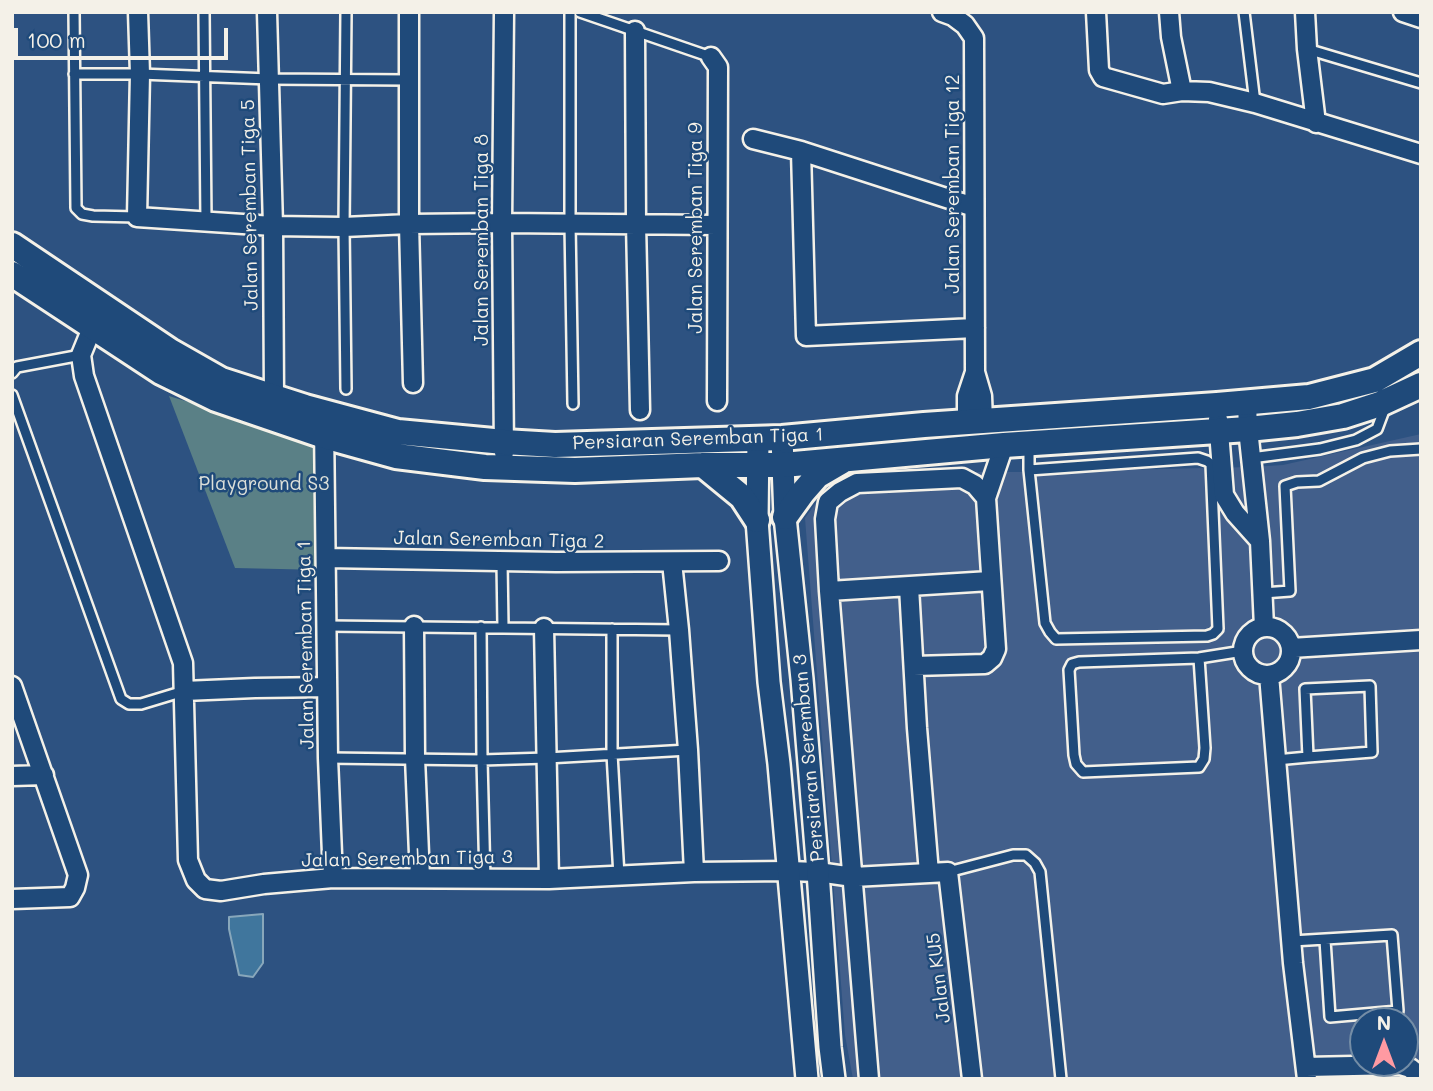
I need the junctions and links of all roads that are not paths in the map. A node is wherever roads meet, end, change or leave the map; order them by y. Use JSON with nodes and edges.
{"nodes":[{"id":1,"x":74,"y":12,"type":"edge"},
{"id":2,"x":138,"y":12,"type":"edge"},
{"id":3,"x":204,"y":12,"type":"edge"},
{"id":4,"x":267,"y":12,"type":"edge"},
{"id":5,"x":346,"y":12,"type":"edge"},
{"id":6,"x":410,"y":12,"type":"edge"},
{"id":7,"x":504,"y":12,"type":"edge"},
{"id":8,"x":570,"y":12,"type":"edge"},
{"id":9,"x":580,"y":12,"type":"edge"},
{"id":10,"x":942,"y":12,"type":"edge"},
{"id":11,"x":1096,"y":12,"type":"edge"},
{"id":12,"x":1169,"y":12,"type":"edge"},
{"id":13,"x":1244,"y":12,"type":"edge"},
{"id":14,"x":1305,"y":12,"type":"edge"},
{"id":15,"x":1403,"y":12,"type":"edge"},
{"id":16,"x":1421,"y":18,"type":"edge"},
{"id":17,"x":635,"y":31,"type":"junction"},
{"id":18,"x":1307,"y":48,"type":"junction"},
{"id":19,"x":711,"y":57,"type":"joint"},
{"id":20,"x":74,"y":74,"type":"junction"},
{"id":21,"x":140,"y":74,"type":"junction"},
{"id":22,"x":205,"y":77,"type":"junction"},
{"id":23,"x":269,"y":79,"type":"junction"},
{"id":24,"x":346,"y":79,"type":"junction"},
{"id":25,"x":409,"y":80,"type":"junction"},
{"id":26,"x":1421,"y":83,"type":"edge"},
{"id":27,"x":1182,"y":91,"type":"junction"},
{"id":28,"x":1255,"y":103,"type":"junction"},
{"id":29,"x":1316,"y":123,"type":"junction"},
{"id":30,"x":753,"y":139,"type":"dead end"},
{"id":31,"x":800,"y":151,"type":"junction"},
{"id":32,"x":1421,"y":154,"type":"edge"},
{"id":33,"x":974,"y":207,"type":"junction"},
{"id":34,"x":137,"y":217,"type":"junction"},
{"id":35,"x":206,"y":222,"type":"junction"},
{"id":36,"x":502,"y":223,"type":"junction"},
{"id":37,"x":636,"y":223,"type":"junction"},
{"id":38,"x":409,"y":224,"type":"junction"},
{"id":39,"x":570,"y":224,"type":"junction"},
{"id":40,"x":717,"y":225,"type":"junction"},
{"id":41,"x":273,"y":226,"type":"junction"},
{"id":42,"x":344,"y":227,"type":"junction"},
{"id":43,"x":12,"y":245,"type":"edge"},
{"id":44,"x":12,"y":274,"type":"edge"},
{"id":45,"x":92,"y":328,"type":"junction"},
{"id":46,"x":975,"y":328,"type":"junction"},
{"id":47,"x":1421,"y":353,"type":"edge"},
{"id":48,"x":81,"y":355,"type":"junction"},
{"id":49,"x":12,"y":373,"type":"edge"},
{"id":50,"x":412,"y":383,"type":"dead end"},
{"id":51,"x":1421,"y":385,"type":"edge"},
{"id":52,"x":346,"y":389,"type":"dead end"},
{"id":53,"x":12,"y":395,"type":"edge"},
{"id":54,"x":274,"y":397,"type":"junction"},
{"id":55,"x":1388,"y":400,"type":"junction"},
{"id":56,"x":718,"y":401,"type":"dead end"},
{"id":57,"x":1247,"y":403,"type":"junction"},
{"id":58,"x":573,"y":404,"type":"dead end"},
{"id":59,"x":1217,"y":405,"type":"junction"},
{"id":60,"x":640,"y":410,"type":"dead end"},
{"id":61,"x":324,"y":411,"type":"junction"},
{"id":62,"x":975,"y":422,"type":"junction"},
{"id":63,"x":1248,"y":429,"type":"junction"},
{"id":64,"x":1219,"y":430,"type":"junction"},
{"id":65,"x":324,"y":436,"type":"junction"},
{"id":66,"x":770,"y":439,"type":"junction"},
{"id":67,"x":504,"y":442,"type":"junction"},
{"id":68,"x":1017,"y":444,"type":"junction"},
{"id":69,"x":1421,"y":449,"type":"edge"},
{"id":70,"x":1251,"y":458,"type":"junction"},
{"id":71,"x":845,"y":459,"type":"junction"},
{"id":72,"x":703,"y":465,"type":"junction"},
{"id":73,"x":758,"y":465,"type":"junction"},
{"id":74,"x":783,"y":465,"type":"junction"},
{"id":75,"x":504,"y":467,"type":"junction"},
{"id":76,"x":1029,"y":470,"type":"junction"},
{"id":77,"x":986,"y":498,"type":"junction"},
{"id":78,"x":785,"y":517,"type":"junction"},
{"id":79,"x":757,"y":520,"type":"junction"},
{"id":80,"x":1261,"y":541,"type":"junction"},
{"id":81,"x":326,"y":558,"type":"junction"},
{"id":82,"x":719,"y":561,"type":"dead end"},
{"id":83,"x":502,"y":562,"type":"junction"},
{"id":84,"x":672,"y":562,"type":"junction"},
{"id":85,"x":990,"y":581,"type":"junction"},
{"id":86,"x":909,"y":587,"type":"junction"},
{"id":87,"x":829,"y":591,"type":"junction"},
{"id":88,"x":1263,"y":593,"type":"junction"},
{"id":89,"x":327,"y":626,"type":"junction"},
{"id":90,"x":414,"y":626,"type":"junction"},
{"id":91,"x":481,"y":627,"type":"junction"},
{"id":92,"x":503,"y":627,"type":"junction"},
{"id":93,"x":1264,"y":627,"type":"junction"},
{"id":94,"x":544,"y":628,"type":"junction"},
{"id":95,"x":612,"y":629,"type":"junction"},
{"id":96,"x":679,"y":630,"type":"junction"},
{"id":97,"x":1421,"y":640,"type":"edge"},
{"id":98,"x":1291,"y":648,"type":"junction"},
{"id":99,"x":1243,"y":651,"type":"junction"},
{"id":100,"x":1199,"y":658,"type":"junction"},
{"id":101,"x":914,"y":666,"type":"junction"},
{"id":102,"x":1269,"y":675,"type":"junction"},
{"id":103,"x":12,"y":686,"type":"edge"},
{"id":104,"x":327,"y":687,"type":"junction"},
{"id":105,"x":184,"y":691,"type":"junction"},
{"id":106,"x":688,"y":750,"type":"junction"},
{"id":107,"x":612,"y":754,"type":"junction"},
{"id":108,"x":1308,"y":757,"type":"junction"},
{"id":109,"x":328,"y":758,"type":"junction"},
{"id":110,"x":415,"y":758,"type":"junction"},
{"id":111,"x":547,"y":758,"type":"junction"},
{"id":112,"x":482,"y":760,"type":"junction"},
{"id":113,"x":1276,"y":760,"type":"junction"},
{"id":114,"x":44,"y":775,"type":"junction"},
{"id":115,"x":12,"y":776,"type":"edge"},
{"id":116,"x":788,"y":871,"type":"junction"},
{"id":117,"x":694,"y":872,"type":"junction"},
{"id":118,"x":818,"y":872,"type":"junction"},
{"id":119,"x":948,"y":872,"type":"junction"},
{"id":120,"x":929,"y":873,"type":"junction"},
{"id":121,"x":619,"y":876,"type":"junction"},
{"id":122,"x":853,"y":877,"type":"junction"},
{"id":123,"x":332,"y":878,"type":"junction"},
{"id":124,"x":420,"y":878,"type":"junction"},
{"id":125,"x":549,"y":879,"type":"junction"},
{"id":126,"x":485,"y":880,"type":"junction"},
{"id":127,"x":12,"y":899,"type":"edge"},
{"id":128,"x":1325,"y":940,"type":"junction"},
{"id":129,"x":1292,"y":941,"type":"junction"},
{"id":130,"x":1307,"y":1073,"type":"edge"},
{"id":131,"x":1421,"y":1077,"type":"edge"},
{"id":132,"x":807,"y":1079,"type":"edge"},
{"id":133,"x":834,"y":1079,"type":"edge"},
{"id":134,"x":869,"y":1079,"type":"edge"},
{"id":135,"x":972,"y":1079,"type":"edge"},
{"id":136,"x":1061,"y":1079,"type":"edge"}],
"edges":[{"from":1,"to":20,"type":"lane"},
{"from":2,"to":21,"type":"street"},
{"from":3,"to":22,"type":"lane"},
{"from":4,"to":23,"type":"street","name":"Jalan Seremban Tiga 5"},
{"from":5,"to":24,"type":"lane"},
{"from":6,"to":25,"type":"street"},
{"from":7,"to":36,"type":"street","name":"Jalan Seremban Tiga 8"},
{"from":8,"to":39,"type":"lane"},
{"from":9,"to":17,"type":"lane"},
{"from":10,"to":33,"type":"street","name":"Jalan Seremban Tiga 12"},
{"from":11,"to":27,"type":"street"},
{"from":12,"to":27,"type":"street"},
{"from":13,"to":28,"type":"lane"},
{"from":14,"to":18,"type":"street"},
{"from":15,"to":16,"type":"street"},
{"from":17,"to":19,"type":"lane"},
{"from":17,"to":37,"type":"street"},
{"from":18,"to":26,"type":"lane"},
{"from":18,"to":29,"type":"street"},
{"from":19,"to":40,"type":"street","name":"Jalan Seremban Tiga 9"},
{"from":20,"to":21,"type":"lane"},
{"from":20,"to":34,"type":"lane"},
{"from":21,"to":22,"type":"lane"},
{"from":21,"to":34,"type":"street"},
{"from":22,"to":23,"type":"lane"},
{"from":22,"to":35,"type":"lane"},
{"from":23,"to":24,"type":"lane"},
{"from":23,"to":41,"type":"street","name":"Jalan Seremban Tiga 5"},
{"from":24,"to":25,"type":"lane"},
{"from":24,"to":42,"type":"lane"},
{"from":25,"to":38,"type":"street"},
{"from":27,"to":28,"type":"street"},
{"from":28,"to":29,"type":"street"},
{"from":29,"to":32,"type":"street"},
{"from":30,"to":31,"type":"street"},
{"from":31,"to":33,"type":"street"},
{"from":31,"to":46,"type":"street"},
{"from":33,"to":46,"type":"street","name":"Jalan Seremban Tiga 12"},
{"from":34,"to":35,"type":"street"},
{"from":35,"to":41,"type":"street"},
{"from":36,"to":38,"type":"street"},
{"from":36,"to":39,"type":"street"},
{"from":36,"to":67,"type":"street","name":"Jalan Seremban Tiga 8"},
{"from":37,"to":39,"type":"street"},
{"from":37,"to":40,"type":"street"},
{"from":37,"to":60,"type":"street"},
{"from":38,"to":42,"type":"street"},
{"from":38,"to":50,"type":"street"},
{"from":39,"to":58,"type":"lane"},
{"from":40,"to":56,"type":"street","name":"Jalan Seremban Tiga 9"},
{"from":41,"to":42,"type":"street"},
{"from":41,"to":54,"type":"street","name":"Jalan Seremban Tiga 5"},
{"from":42,"to":52,"type":"lane"},
{"from":43,"to":54,"type":"main road","name":"Persiaran Seremban Tiga 1"},
{"from":44,"to":45,"type":"main road","name":"Persiaran Seremban Tiga 1"},
{"from":45,"to":48,"type":"street"},
{"from":45,"to":65,"type":"main road","name":"Persiaran Seremban Tiga 1"},
{"from":46,"to":62,"type":"street","name":"Jalan Seremban Tiga 12"},
{"from":47,"to":57,"type":"main road","name":"Persiaran Seremban Tiga 1"},
{"from":48,"to":49,"type":"lane"},
{"from":48,"to":105,"type":"street","name":"Jalan Seremban Tiga 3"},
{"from":51,"to":55,"type":"main road","name":"Persiaran Seremban Tiga 1"},
{"from":53,"to":105,"type":"lane"},
{"from":54,"to":61,"type":"main road","name":"Persiaran Seremban Tiga 1"},
{"from":55,"to":63,"type":"main road","name":"Persiaran Seremban Tiga 1"},
{"from":55,"to":70,"type":"lane"},
{"from":57,"to":59,"type":"main road","name":"Persiaran Seremban Tiga 1"},
{"from":57,"to":63,"type":"street"},
{"from":59,"to":62,"type":"main road","name":"Persiaran Seremban Tiga 1"},
{"from":59,"to":64,"type":"street"},
{"from":61,"to":65,"type":"street","name":"Jalan Seremban Tiga 1"},
{"from":61,"to":67,"type":"main road","name":"Persiaran Seremban Tiga 1"},
{"from":62,"to":66,"type":"main road","name":"Persiaran Seremban Tiga 1"},
{"from":63,"to":64,"type":"main road","name":"Persiaran Seremban Tiga 1"},
{"from":63,"to":70,"type":"street"},
{"from":64,"to":68,"type":"main road","name":"Persiaran Seremban Tiga 1"},
{"from":64,"to":80,"type":"street"},
{"from":65,"to":75,"type":"main road","name":"Persiaran Seremban Tiga 1"},
{"from":65,"to":81,"type":"street","name":"Jalan Seremban Tiga 1"},
{"from":66,"to":67,"type":"main road","name":"Persiaran Seremban Tiga 1"},
{"from":66,"to":73,"type":"street","name":"Persiaran Seremban 3"},
{"from":66,"to":74,"type":"street","name":"Persiaran Seremban 3"},
{"from":67,"to":75,"type":"street","name":"Jalan Seremban Tiga 8"},
{"from":68,"to":71,"type":"main road","name":"Persiaran Seremban Tiga 1"},
{"from":68,"to":76,"type":"lane"},
{"from":68,"to":77,"type":"street"},
{"from":69,"to":88,"type":"lane"},
{"from":70,"to":80,"type":"street"},
{"from":71,"to":74,"type":"main road","name":"Persiaran Seremban Tiga 1"},
{"from":71,"to":78,"type":"main road"},
{"from":72,"to":73,"type":"main road","name":"Persiaran Seremban Tiga 1"},
{"from":72,"to":75,"type":"main road","name":"Persiaran Seremban Tiga 1"},
{"from":72,"to":79,"type":"main road"},
{"from":73,"to":74,"type":"main road","name":"Persiaran Seremban Tiga 1"},
{"from":73,"to":79,"type":"street","name":"Persiaran Seremban 3"},
{"from":74,"to":78,"type":"street","name":"Persiaran Seremban 3"},
{"from":76,"to":76,"type":"lane"},
{"from":77,"to":85,"type":"street"},
{"from":77,"to":87,"type":"street"},
{"from":78,"to":118,"type":"street","name":"Persiaran Seremban 3"},
{"from":79,"to":116,"type":"street","name":"Persiaran Seremban 3"},
{"from":80,"to":88,"type":"street"},
{"from":81,"to":83,"type":"street","name":"Jalan Seremban Tiga 2"},
{"from":81,"to":89,"type":"street","name":"Jalan Seremban Tiga 1"},
{"from":82,"to":84,"type":"street","name":"Jalan Seremban Tiga 2"},
{"from":83,"to":84,"type":"street","name":"Jalan Seremban Tiga 2"},
{"from":83,"to":92,"type":"lane"},
{"from":84,"to":96,"type":"street"},
{"from":85,"to":86,"type":"street"},
{"from":85,"to":101,"type":"street"},
{"from":86,"to":87,"type":"street"},
{"from":86,"to":101,"type":"street"},
{"from":87,"to":122,"type":"street"},
{"from":88,"to":93,"type":"street"},
{"from":89,"to":90,"type":"lane"},
{"from":89,"to":104,"type":"street","name":"Jalan Seremban Tiga 1"},
{"from":90,"to":91,"type":"lane"},
{"from":90,"to":110,"type":"street"},
{"from":91,"to":92,"type":"lane"},
{"from":91,"to":112,"type":"lane"},
{"from":92,"to":94,"type":"lane"},
{"from":93,"to":98,"type":"street"},
{"from":93,"to":99,"type":"street"},
{"from":94,"to":95,"type":"lane"},
{"from":94,"to":111,"type":"street"},
{"from":95,"to":96,"type":"lane"},
{"from":95,"to":107,"type":"lane"},
{"from":96,"to":106,"type":"street"},
{"from":97,"to":98,"type":"street"},
{"from":98,"to":102,"type":"street"},
{"from":99,"to":100,"type":"lane"},
{"from":99,"to":102,"type":"street"},
{"from":100,"to":100,"type":"lane"},
{"from":101,"to":120,"type":"street"},
{"from":102,"to":113,"type":"street"},
{"from":103,"to":114,"type":"street"},
{"from":104,"to":105,"type":"street"},
{"from":104,"to":109,"type":"street","name":"Jalan Seremban Tiga 1"},
{"from":105,"to":123,"type":"street","name":"Jalan Seremban Tiga 3"},
{"from":106,"to":107,"type":"lane"},
{"from":106,"to":117,"type":"street"},
{"from":107,"to":111,"type":"lane"},
{"from":107,"to":121,"type":"lane"},
{"from":108,"to":108,"type":"lane"},
{"from":108,"to":113,"type":"lane"},
{"from":109,"to":110,"type":"lane"},
{"from":109,"to":123,"type":"street","name":"Jalan Seremban Tiga 1"},
{"from":110,"to":112,"type":"lane"},
{"from":110,"to":124,"type":"street"},
{"from":111,"to":112,"type":"lane"},
{"from":111,"to":125,"type":"street"},
{"from":112,"to":126,"type":"lane"},
{"from":113,"to":129,"type":"street"},
{"from":114,"to":115,"type":"street"},
{"from":114,"to":127,"type":"street"},
{"from":116,"to":117,"type":"street","name":"Jalan Seremban Tiga 3"},
{"from":116,"to":118,"type":"street","name":"Jalan Seremban Tiga 3"},
{"from":116,"to":132,"type":"street","name":"Persiaran Seremban 3"},
{"from":117,"to":121,"type":"street","name":"Jalan Seremban Tiga 3"},
{"from":118,"to":122,"type":"street","name":"Jalan Seremban Tiga 3"},
{"from":118,"to":133,"type":"street","name":"Persiaran Seremban 3"},
{"from":119,"to":120,"type":"street","name":"Jalan Seremban Tiga 3"},
{"from":119,"to":135,"type":"street","name":"Jalan KU5"},
{"from":119,"to":136,"type":"lane"},
{"from":120,"to":122,"type":"street","name":"Jalan Seremban Tiga 3"},
{"from":121,"to":125,"type":"street","name":"Jalan Seremban Tiga 3"},
{"from":122,"to":134,"type":"street"},
{"from":123,"to":124,"type":"street","name":"Jalan Seremban Tiga 3"},
{"from":124,"to":126,"type":"street","name":"Jalan Seremban Tiga 3"},
{"from":125,"to":126,"type":"street","name":"Jalan Seremban Tiga 3"},
{"from":128,"to":128,"type":"lane"},
{"from":128,"to":129,"type":"lane"},
{"from":129,"to":130,"type":"street"},
{"from":130,"to":131,"type":"street"}]}
